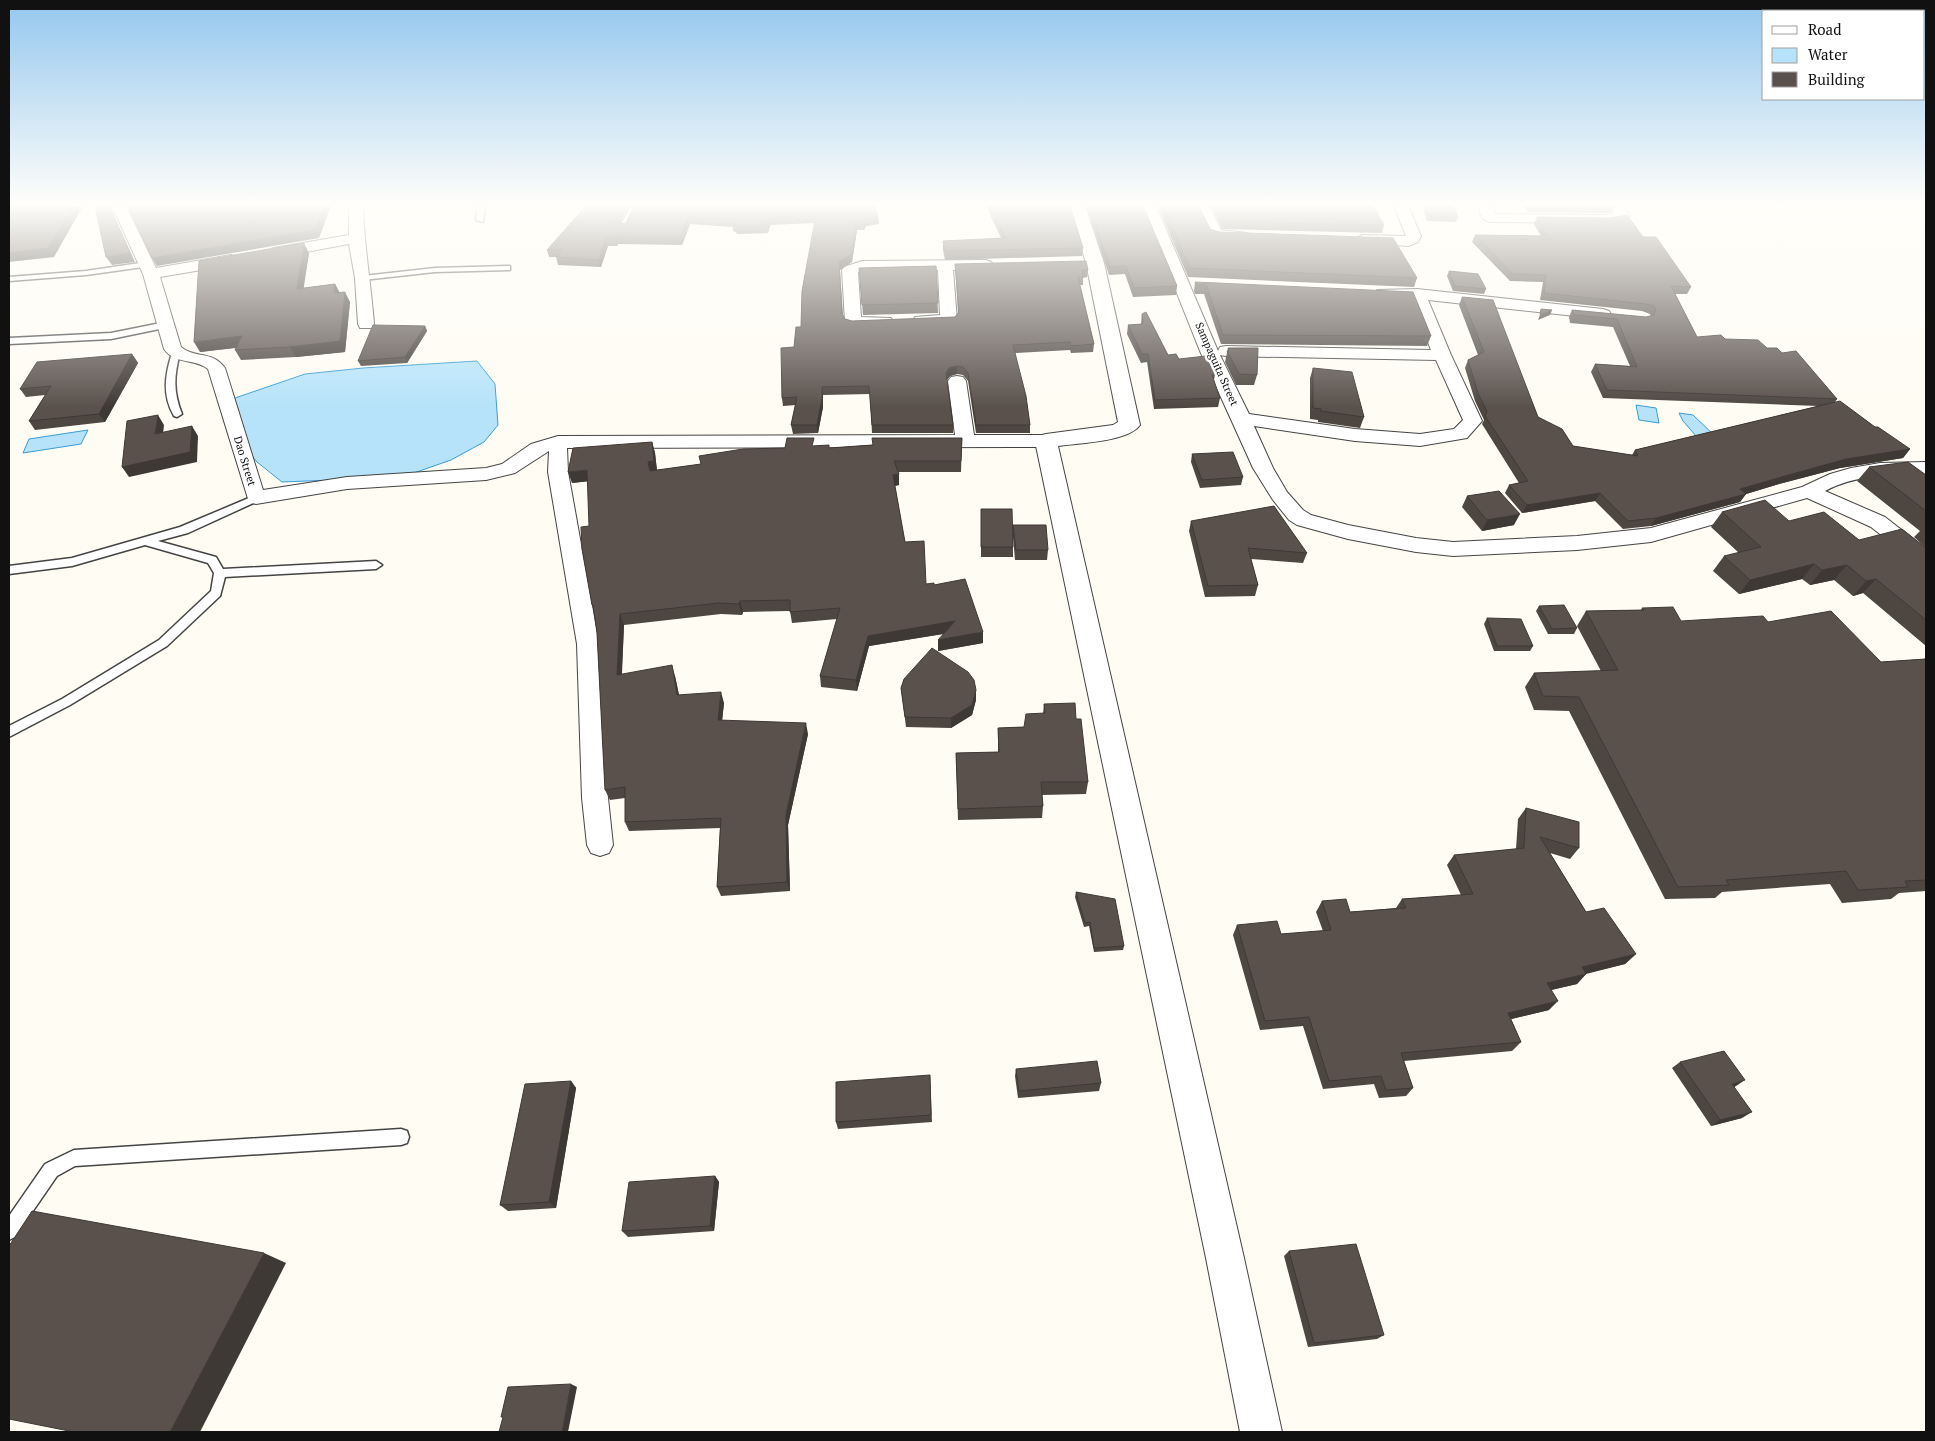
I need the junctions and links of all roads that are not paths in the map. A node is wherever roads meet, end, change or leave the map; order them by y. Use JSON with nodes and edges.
{"nodes":[{"id":1,"x":83,"y":273,"type":"edge"},
{"id":2,"x":150,"y":273,"type":"edge"},
{"id":3,"x":362,"y":273,"type":"edge"},
{"id":4,"x":405,"y":273,"type":"edge"},
{"id":5,"x":850,"y":273,"type":"edge"},
{"id":6,"x":946,"y":273,"type":"edge"},
{"id":7,"x":1089,"y":273,"type":"edge"},
{"id":8,"x":1178,"y":273,"type":"edge"},
{"id":9,"x":363,"y":278,"type":"junction"},
{"id":10,"x":9,"y":280,"type":"edge"},
{"id":11,"x":1183,"y":284,"type":"junction"},
{"id":12,"x":1202,"y":285,"type":"edge"},
{"id":13,"x":1368,"y":292,"type":"edge"},
{"id":14,"x":1417,"y":294,"type":"junction"},
{"id":15,"x":1623,"y":316,"type":"edge"},
{"id":16,"x":366,"y":324,"type":"dead end"},
{"id":17,"x":166,"y":326,"type":"junction"},
{"id":18,"x":9,"y":340,"type":"edge"},
{"id":19,"x":1209,"y":351,"type":"junction"},
{"id":20,"x":176,"y":353,"type":"junction"},
{"id":21,"x":1442,"y":355,"type":"junction"},
{"id":22,"x":956,"y":381,"type":"dead end"},
{"id":23,"x":177,"y":414,"type":"dead end"},
{"id":24,"x":1242,"y":419,"type":"junction"},
{"id":25,"x":1046,"y":440,"type":"junction"},
{"id":26,"x":965,"y":441,"type":"junction"},
{"id":27,"x":548,"y":445,"type":"junction"},
{"id":28,"x":1926,"y":468,"type":"edge"},
{"id":29,"x":1809,"y":490,"type":"junction"},
{"id":30,"x":256,"y":498,"type":"junction"},
{"id":31,"x":144,"y":541,"type":"junction"},
{"id":32,"x":1926,"y":560,"type":"edge"},
{"id":33,"x":376,"y":565,"type":"dead end"},
{"id":34,"x":9,"y":570,"type":"edge"},
{"id":35,"x":220,"y":573,"type":"junction"},
{"id":36,"x":9,"y":732,"type":"edge"},
{"id":37,"x":600,"y":845,"type":"dead end"},
{"id":38,"x":401,"y":1137,"type":"dead end"},
{"id":39,"x":9,"y":1231,"type":"edge"},
{"id":40,"x":1261,"y":1432,"type":"edge"}],
"edges":[{"from":1,"to":10,"type":"lane"},
{"from":2,"to":17,"type":"street"},
{"from":3,"to":9,"type":"street"},
{"from":4,"to":9,"type":"lane"},
{"from":5,"to":6,"type":"street"},
{"from":7,"to":25,"type":"street"},
{"from":8,"to":11,"type":"street","name":"Sampaguita Street"},
{"from":9,"to":16,"type":"street"},
{"from":11,"to":12,"type":"street"},
{"from":11,"to":19,"type":"street","name":"Sampaguita Street"},
{"from":13,"to":14,"type":"street"},
{"from":14,"to":15,"type":"street"},
{"from":14,"to":21,"type":"street"},
{"from":17,"to":18,"type":"lane"},
{"from":17,"to":20,"type":"street"},
{"from":19,"to":21,"type":"street"},
{"from":19,"to":24,"type":"street","name":"Sampaguita Street"},
{"from":20,"to":23,"type":"lane"},
{"from":20,"to":30,"type":"street","name":"Dao Street"},
{"from":21,"to":24,"type":"street"},
{"from":22,"to":26,"type":"street"},
{"from":24,"to":29,"type":"street","name":"Sampaguita Street"},
{"from":25,"to":26,"type":"street"},
{"from":25,"to":40,"type":"street"},
{"from":26,"to":27,"type":"street"},
{"from":27,"to":30,"type":"street","name":"Dao Street"},
{"from":27,"to":37,"type":"street"},
{"from":28,"to":29,"type":"street"},
{"from":29,"to":32,"type":"street"},
{"from":30,"to":31,"type":"lane"},
{"from":31,"to":34,"type":"lane"},
{"from":31,"to":35,"type":"lane"},
{"from":33,"to":35,"type":"lane"},
{"from":35,"to":36,"type":"lane"},
{"from":38,"to":39,"type":"lane"}]}
